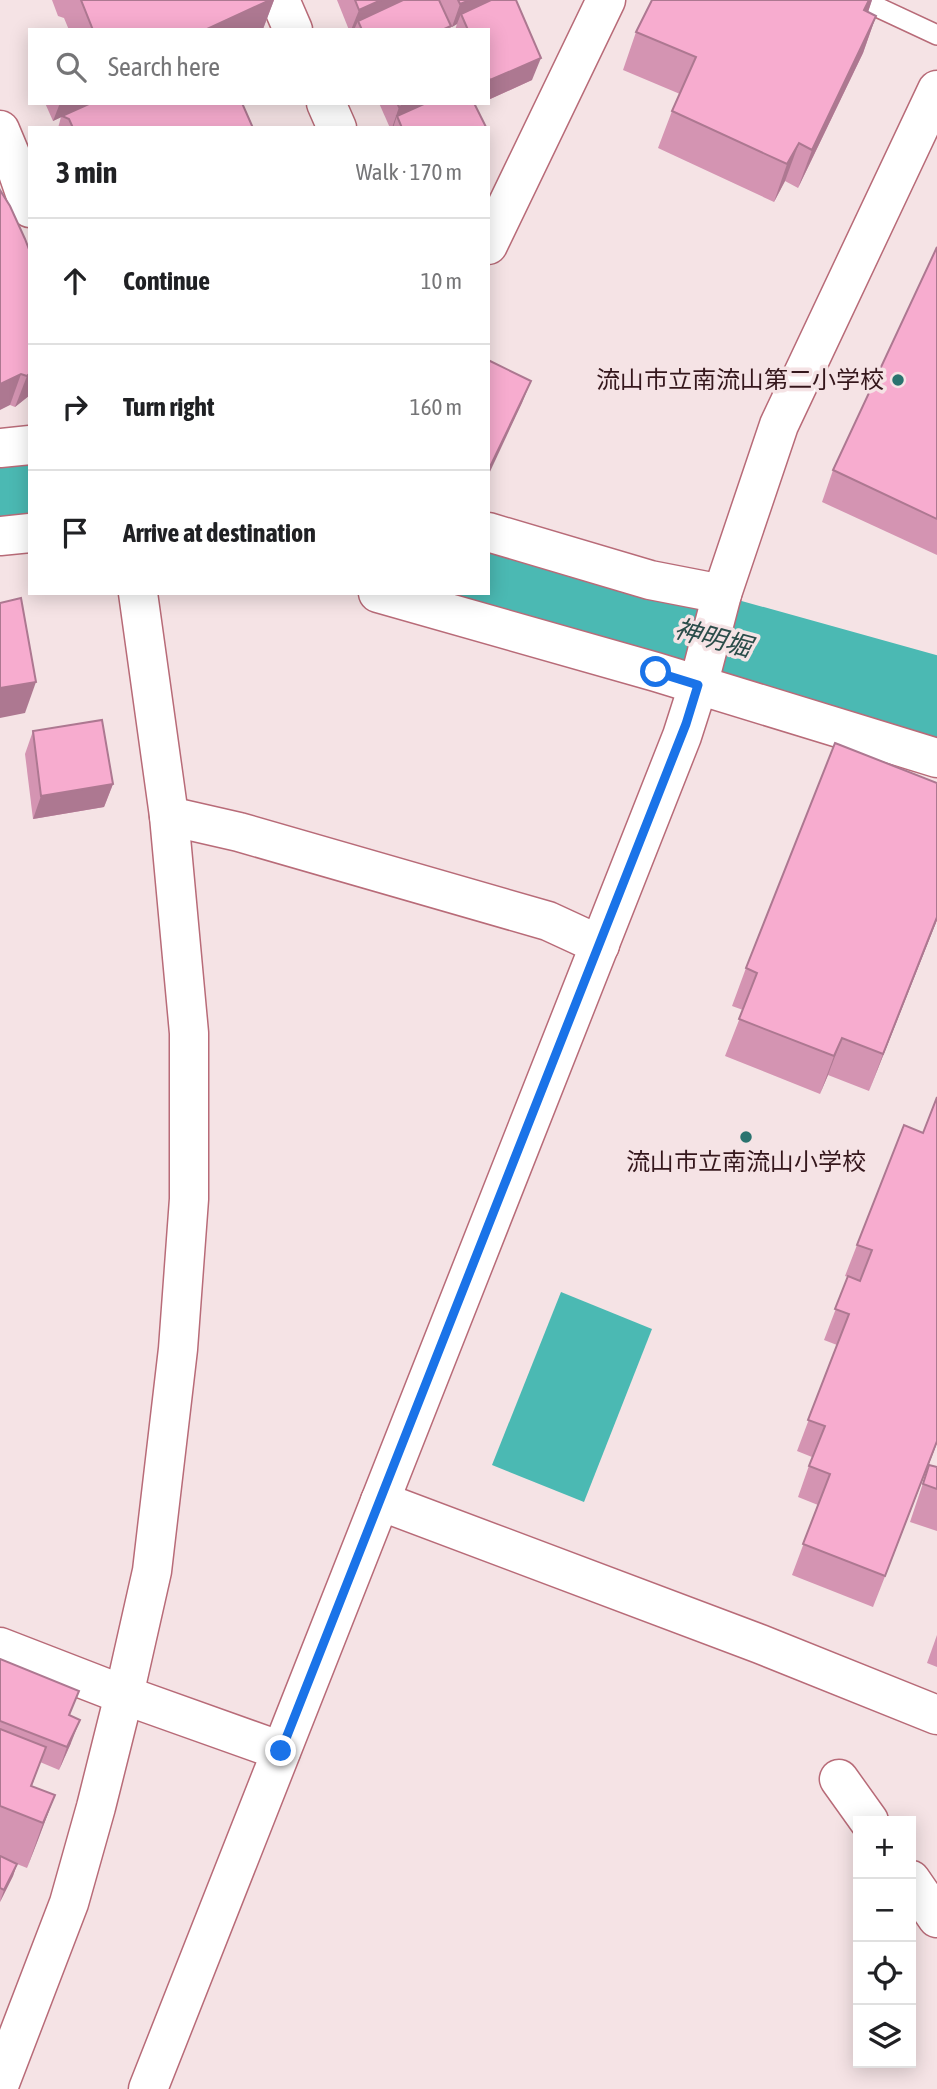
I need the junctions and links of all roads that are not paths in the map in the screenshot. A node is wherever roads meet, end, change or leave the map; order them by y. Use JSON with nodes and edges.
{"nodes":[{"id":1,"x":280,"y":0,"type":"edge"},
{"id":2,"x":606,"y":0,"type":"edge"},
{"id":3,"x":862,"y":0,"type":"edge"},
{"id":4,"x":292,"y":28,"type":"edge"},
{"id":5,"x":937,"y":35,"type":"edge"},
{"id":6,"x":937,"y":90,"type":"edge"},
{"id":7,"x":327,"y":105,"type":"edge"},
{"id":8,"x":336,"y":126,"type":"edge"},
{"id":9,"x":0,"y":130,"type":"edge"},
{"id":10,"x":28,"y":202,"type":"edge"},
{"id":11,"x":490,"y":241,"type":"edge"},
{"id":12,"x":28,"y":444,"type":"edge"},
{"id":13,"x":0,"y":448,"type":"edge"},
{"id":14,"x":28,"y":533,"type":"edge"},
{"id":15,"x":490,"y":533,"type":"edge"},
{"id":16,"x":0,"y":536,"type":"edge"},
{"id":17,"x":138,"y":595,"type":"edge"},
{"id":18,"x":386,"y":595,"type":"edge"},
{"id":19,"x":720,"y":603,"type":"junction"},
{"id":20,"x":701,"y":675,"type":"junction"},
{"id":21,"x":937,"y":758,"type":"edge"},
{"id":22,"x":169,"y":816,"type":"junction"},
{"id":23,"x":600,"y":945,"type":"junction"},
{"id":24,"x":380,"y":1501,"type":"junction"},
{"id":25,"x":0,"y":1647,"type":"edge"},
{"id":26,"x":124,"y":1695,"type":"junction"},
{"id":27,"x":937,"y":1714,"type":"edge"},
{"id":28,"x":281,"y":1751,"type":"junction"},
{"id":29,"x":839,"y":1779,"type":"dead end"},
{"id":30,"x":865,"y":1816,"type":"edge"},
{"id":31,"x":916,"y":1887,"type":"edge"},
{"id":32,"x":937,"y":1918,"type":"edge"},
{"id":33,"x":0,"y":2083,"type":"edge"},
{"id":34,"x":148,"y":2089,"type":"edge"}],
"edges":[{"from":1,"to":4,"type":"street"},
{"from":2,"to":11,"type":"street"},
{"from":3,"to":5,"type":"lane"},
{"from":6,"to":19,"type":"street"},
{"from":7,"to":8,"type":"street"},
{"from":9,"to":10,"type":"street"},
{"from":12,"to":13,"type":"street"},
{"from":14,"to":16,"type":"street"},
{"from":15,"to":19,"type":"street"},
{"from":17,"to":22,"type":"street"},
{"from":18,"to":20,"type":"street"},
{"from":19,"to":20,"type":"street"},
{"from":20,"to":21,"type":"street"},
{"from":20,"to":23,"type":"street"},
{"from":22,"to":23,"type":"street"},
{"from":22,"to":26,"type":"street"},
{"from":23,"to":24,"type":"street"},
{"from":24,"to":27,"type":"street"},
{"from":24,"to":28,"type":"street"},
{"from":25,"to":26,"type":"street"},
{"from":26,"to":28,"type":"street"},
{"from":26,"to":33,"type":"street"},
{"from":28,"to":34,"type":"street"},
{"from":29,"to":30,"type":"street"},
{"from":31,"to":32,"type":"street"}]}
